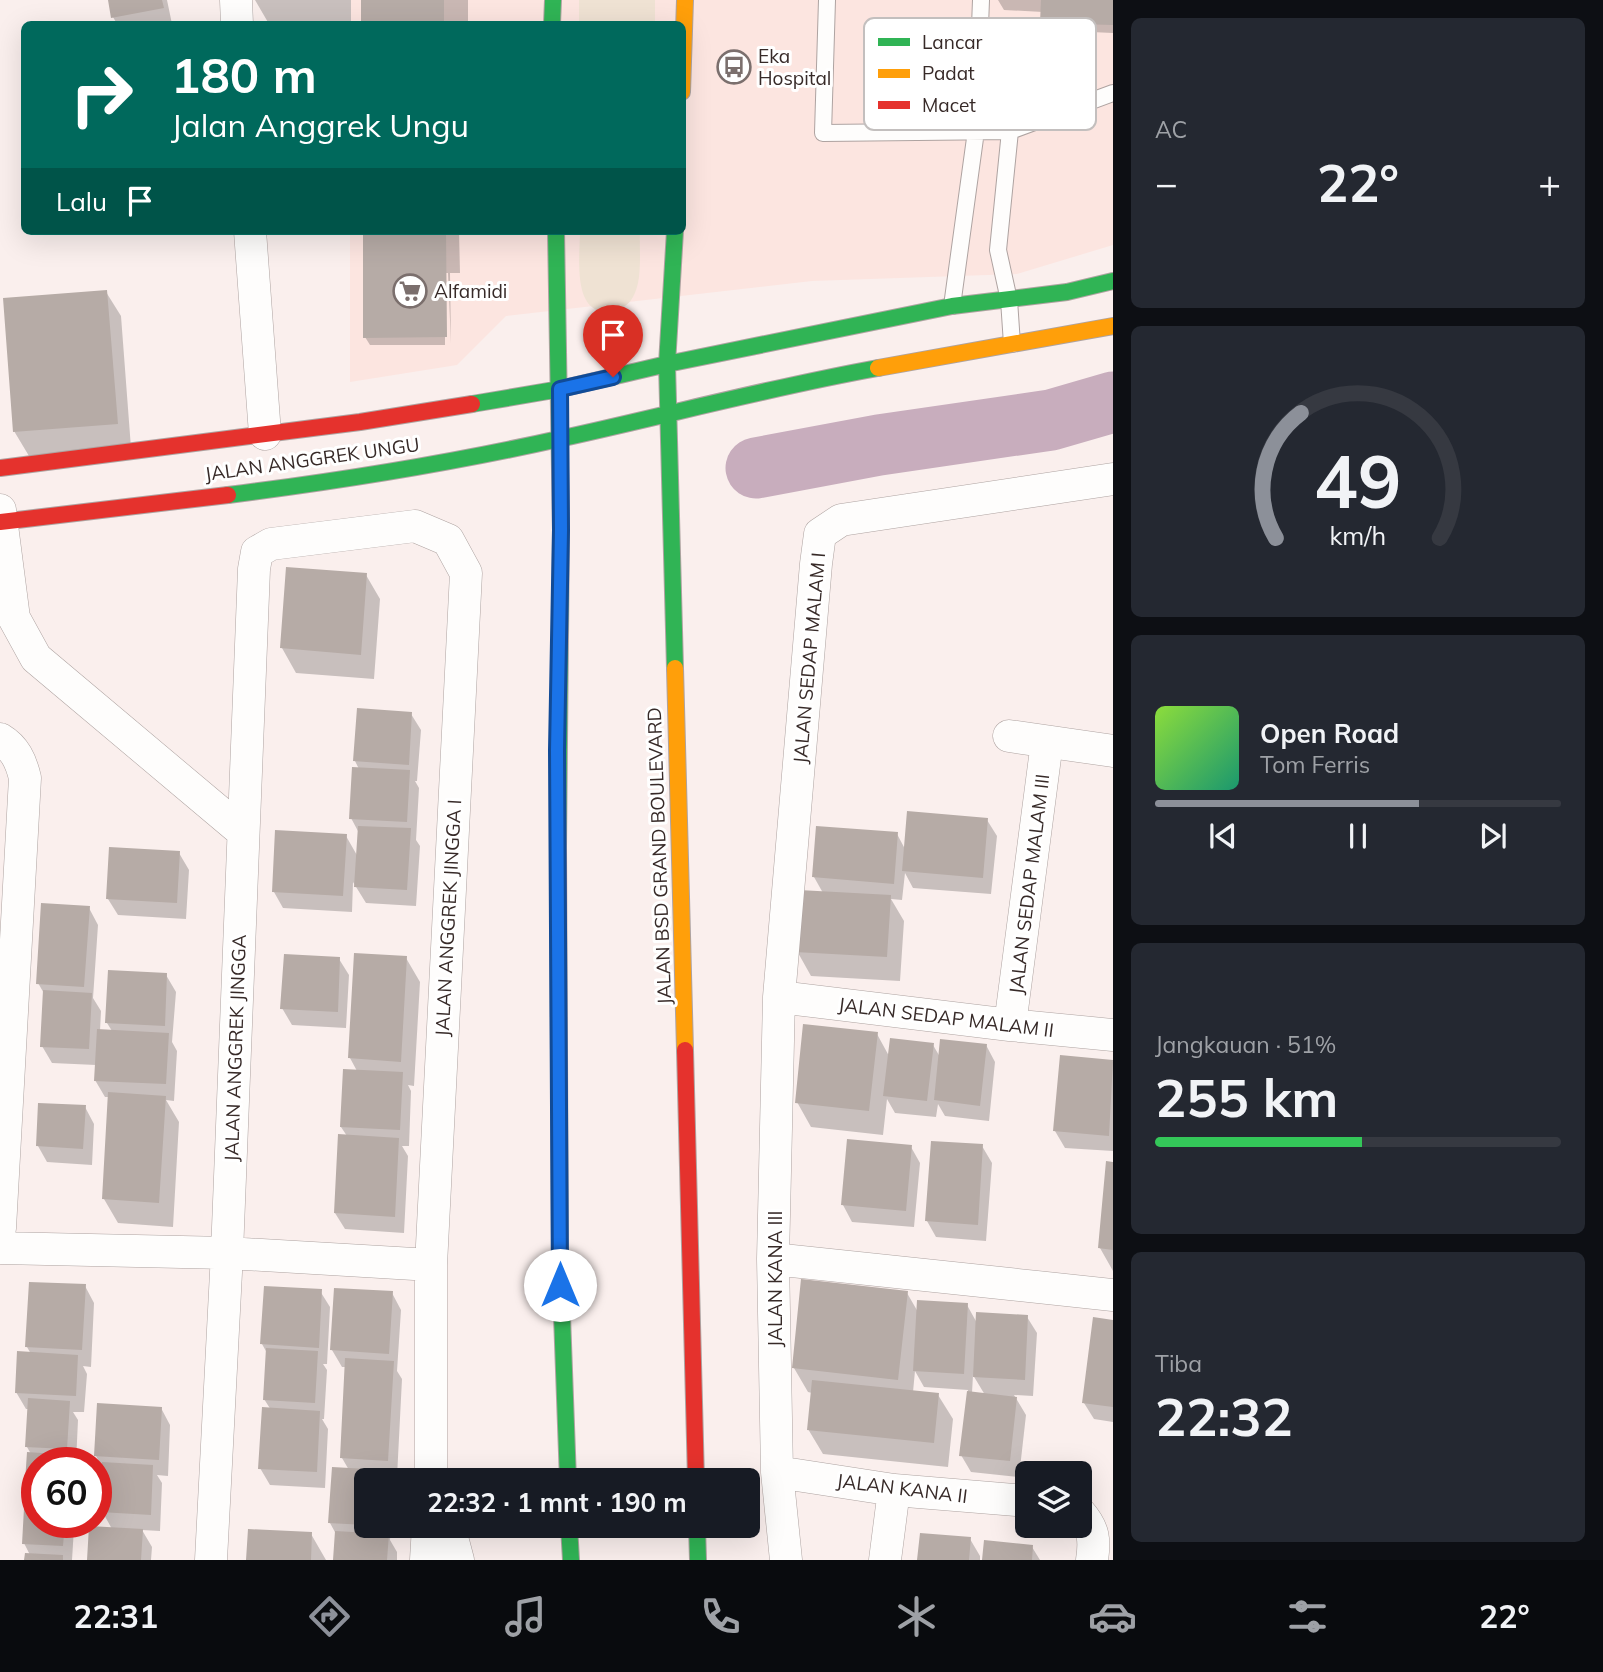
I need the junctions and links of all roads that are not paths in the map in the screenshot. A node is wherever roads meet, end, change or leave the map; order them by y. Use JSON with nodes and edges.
{"nodes":[{"id":1,"x":236,"y":0,"type":"edge"},
{"id":2,"x":553,"y":0,"type":"edge"},
{"id":3,"x":685,"y":0,"type":"edge"},
{"id":4,"x":827,"y":0,"type":"edge"},
{"id":5,"x":981,"y":0,"type":"edge"},
{"id":6,"x":980,"y":18,"type":"edge"},
{"id":7,"x":237,"y":21,"type":"edge"},
{"id":8,"x":552,"y":21,"type":"edge"},
{"id":9,"x":684,"y":21,"type":"edge"},
{"id":10,"x":1113,"y":93,"type":"edge"},
{"id":11,"x":1096,"y":99,"type":"edge"},
{"id":12,"x":976,"y":131,"type":"junction"},
{"id":13,"x":1010,"y":131,"type":"joint"},
{"id":14,"x":250,"y":235,"type":"edge"},
{"id":15,"x":556,"y":235,"type":"edge"},
{"id":16,"x":675,"y":235,"type":"edge"},
{"id":17,"x":1113,"y":281,"type":"edge"},
{"id":18,"x":1009,"y":300,"type":"junction"},
{"id":19,"x":951,"y":306,"type":"junction"},
{"id":20,"x":1113,"y":326,"type":"edge"},
{"id":21,"x":1012,"y":344,"type":"junction"},
{"id":22,"x":667,"y":364,"type":"junction"},
{"id":23,"x":560,"y":389,"type":"junction"},
{"id":24,"x":668,"y":413,"type":"junction"},
{"id":25,"x":265,"y":434,"type":"junction"},
{"id":26,"x":560,"y":439,"type":"junction"},
{"id":27,"x":0,"y":468,"type":"edge"},
{"id":28,"x":1113,"y":479,"type":"edge"},
{"id":29,"x":0,"y":518,"type":"edge"},
{"id":30,"x":271,"y":544,"type":"joint"},
{"id":31,"x":1009,"y":736,"type":"dead end"},
{"id":32,"x":0,"y":739,"type":"edge"},
{"id":33,"x":1047,"y":742,"type":"junction"},
{"id":34,"x":1113,"y":751,"type":"edge"},
{"id":35,"x":243,"y":832,"type":"junction"},
{"id":36,"x":779,"y":997,"type":"junction"},
{"id":37,"x":1010,"y":1025,"type":"junction"},
{"id":38,"x":1113,"y":1035,"type":"edge"},
{"id":39,"x":0,"y":1228,"type":"edge"},
{"id":40,"x":0,"y":1248,"type":"edge"},
{"id":41,"x":227,"y":1253,"type":"junction"},
{"id":42,"x":773,"y":1259,"type":"junction"},
{"id":43,"x":431,"y":1265,"type":"junction"},
{"id":44,"x":1113,"y":1295,"type":"edge"},
{"id":45,"x":433,"y":1468,"type":"edge"},
{"id":46,"x":567,"y":1468,"type":"edge"},
{"id":47,"x":696,"y":1468,"type":"edge"},
{"id":48,"x":777,"y":1472,"type":"junction"},
{"id":49,"x":894,"y":1490,"type":"junction"},
{"id":50,"x":1015,"y":1500,"type":"edge"},
{"id":51,"x":1092,"y":1531,"type":"edge"},
{"id":52,"x":427,"y":1538,"type":"edge"},
{"id":53,"x":452,"y":1538,"type":"edge"},
{"id":54,"x":570,"y":1538,"type":"edge"},
{"id":55,"x":697,"y":1538,"type":"edge"},
{"id":56,"x":211,"y":1560,"type":"edge"},
{"id":57,"x":426,"y":1560,"type":"edge"},
{"id":58,"x":458,"y":1560,"type":"edge"},
{"id":59,"x":571,"y":1560,"type":"edge"},
{"id":60,"x":698,"y":1560,"type":"edge"},
{"id":61,"x":786,"y":1560,"type":"edge"},
{"id":62,"x":885,"y":1560,"type":"edge"},
{"id":63,"x":1093,"y":1560,"type":"edge"}],
"edges":[{"from":1,"to":7,"type":"street"},
{"from":2,"to":8,"type":"main road"},
{"from":3,"to":9,"type":"main road"},
{"from":4,"to":12,"type":"lane"},
{"from":5,"to":6,"type":"lane"},
{"from":10,"to":11,"type":"lane"},
{"from":12,"to":13,"type":"lane"},
{"from":12,"to":19,"type":"lane"},
{"from":13,"to":18,"type":"lane"},
{"from":14,"to":25,"type":"street"},
{"from":15,"to":23,"type":"main road"},
{"from":16,"to":22,"type":"main road","name":"JALAN BSD GRAND BOULEVARD"},
{"from":17,"to":18,"type":"main road","name":"JALAN ANGGREK UNGU"},
{"from":18,"to":19,"type":"main road","name":"JALAN ANGGREK UNGU"},
{"from":18,"to":21,"type":"lane"},
{"from":19,"to":22,"type":"main road","name":"JALAN ANGGREK UNGU"},
{"from":20,"to":21,"type":"main road","name":"JALAN ANGGREK UNGU"},
{"from":21,"to":24,"type":"main road","name":"JALAN ANGGREK UNGU"},
{"from":22,"to":23,"type":"main road","name":"JALAN ANGGREK UNGU"},
{"from":22,"to":24,"type":"main road","name":"JALAN BSD GRAND BOULEVARD"},
{"from":23,"to":25,"type":"main road","name":"JALAN ANGGREK UNGU"},
{"from":23,"to":26,"type":"main road"},
{"from":24,"to":26,"type":"main road","name":"JALAN ANGGREK UNGU"},
{"from":24,"to":47,"type":"main road","name":"JALAN BSD GRAND BOULEVARD"},
{"from":25,"to":27,"type":"main road","name":"JALAN ANGGREK UNGU"},
{"from":26,"to":29,"type":"main road","name":"JALAN ANGGREK UNGU"},
{"from":26,"to":46,"type":"main road"},
{"from":28,"to":36,"type":"street","name":"JALAN SEDAP MALAM I"},
{"from":29,"to":35,"type":"street"},
{"from":30,"to":35,"type":"street","name":"JALAN ANGGREK JINGGA"},
{"from":30,"to":43,"type":"street","name":"JALAN ANGGREK JINGGA I"},
{"from":31,"to":33,"type":"street"},
{"from":32,"to":39,"type":"street"},
{"from":33,"to":34,"type":"street"},
{"from":33,"to":37,"type":"street","name":"JALAN SEDAP MALAM III"},
{"from":35,"to":41,"type":"street","name":"JALAN ANGGREK JINGGA"},
{"from":36,"to":37,"type":"street","name":"JALAN SEDAP MALAM II"},
{"from":36,"to":42,"type":"street","name":"JALAN KANA III"},
{"from":37,"to":38,"type":"street","name":"JALAN SEDAP MALAM II"},
{"from":40,"to":41,"type":"street"},
{"from":41,"to":43,"type":"street"},
{"from":41,"to":56,"type":"street","name":"JALAN ANGGREK JINGGA"},
{"from":42,"to":44,"type":"street"},
{"from":42,"to":48,"type":"street","name":"JALAN KANA III"},
{"from":43,"to":45,"type":"street","name":"JALAN ANGGREK JINGGA I"},
{"from":48,"to":49,"type":"street","name":"JALAN KANA II"},
{"from":48,"to":61,"type":"street","name":"JALAN KANA III"},
{"from":49,"to":50,"type":"street","name":"JALAN KANA II"},
{"from":49,"to":62,"type":"street"},
{"from":51,"to":63,"type":"street"},
{"from":52,"to":57,"type":"street"},
{"from":53,"to":58,"type":"street"},
{"from":54,"to":59,"type":"main road"},
{"from":55,"to":60,"type":"main road"}]}
